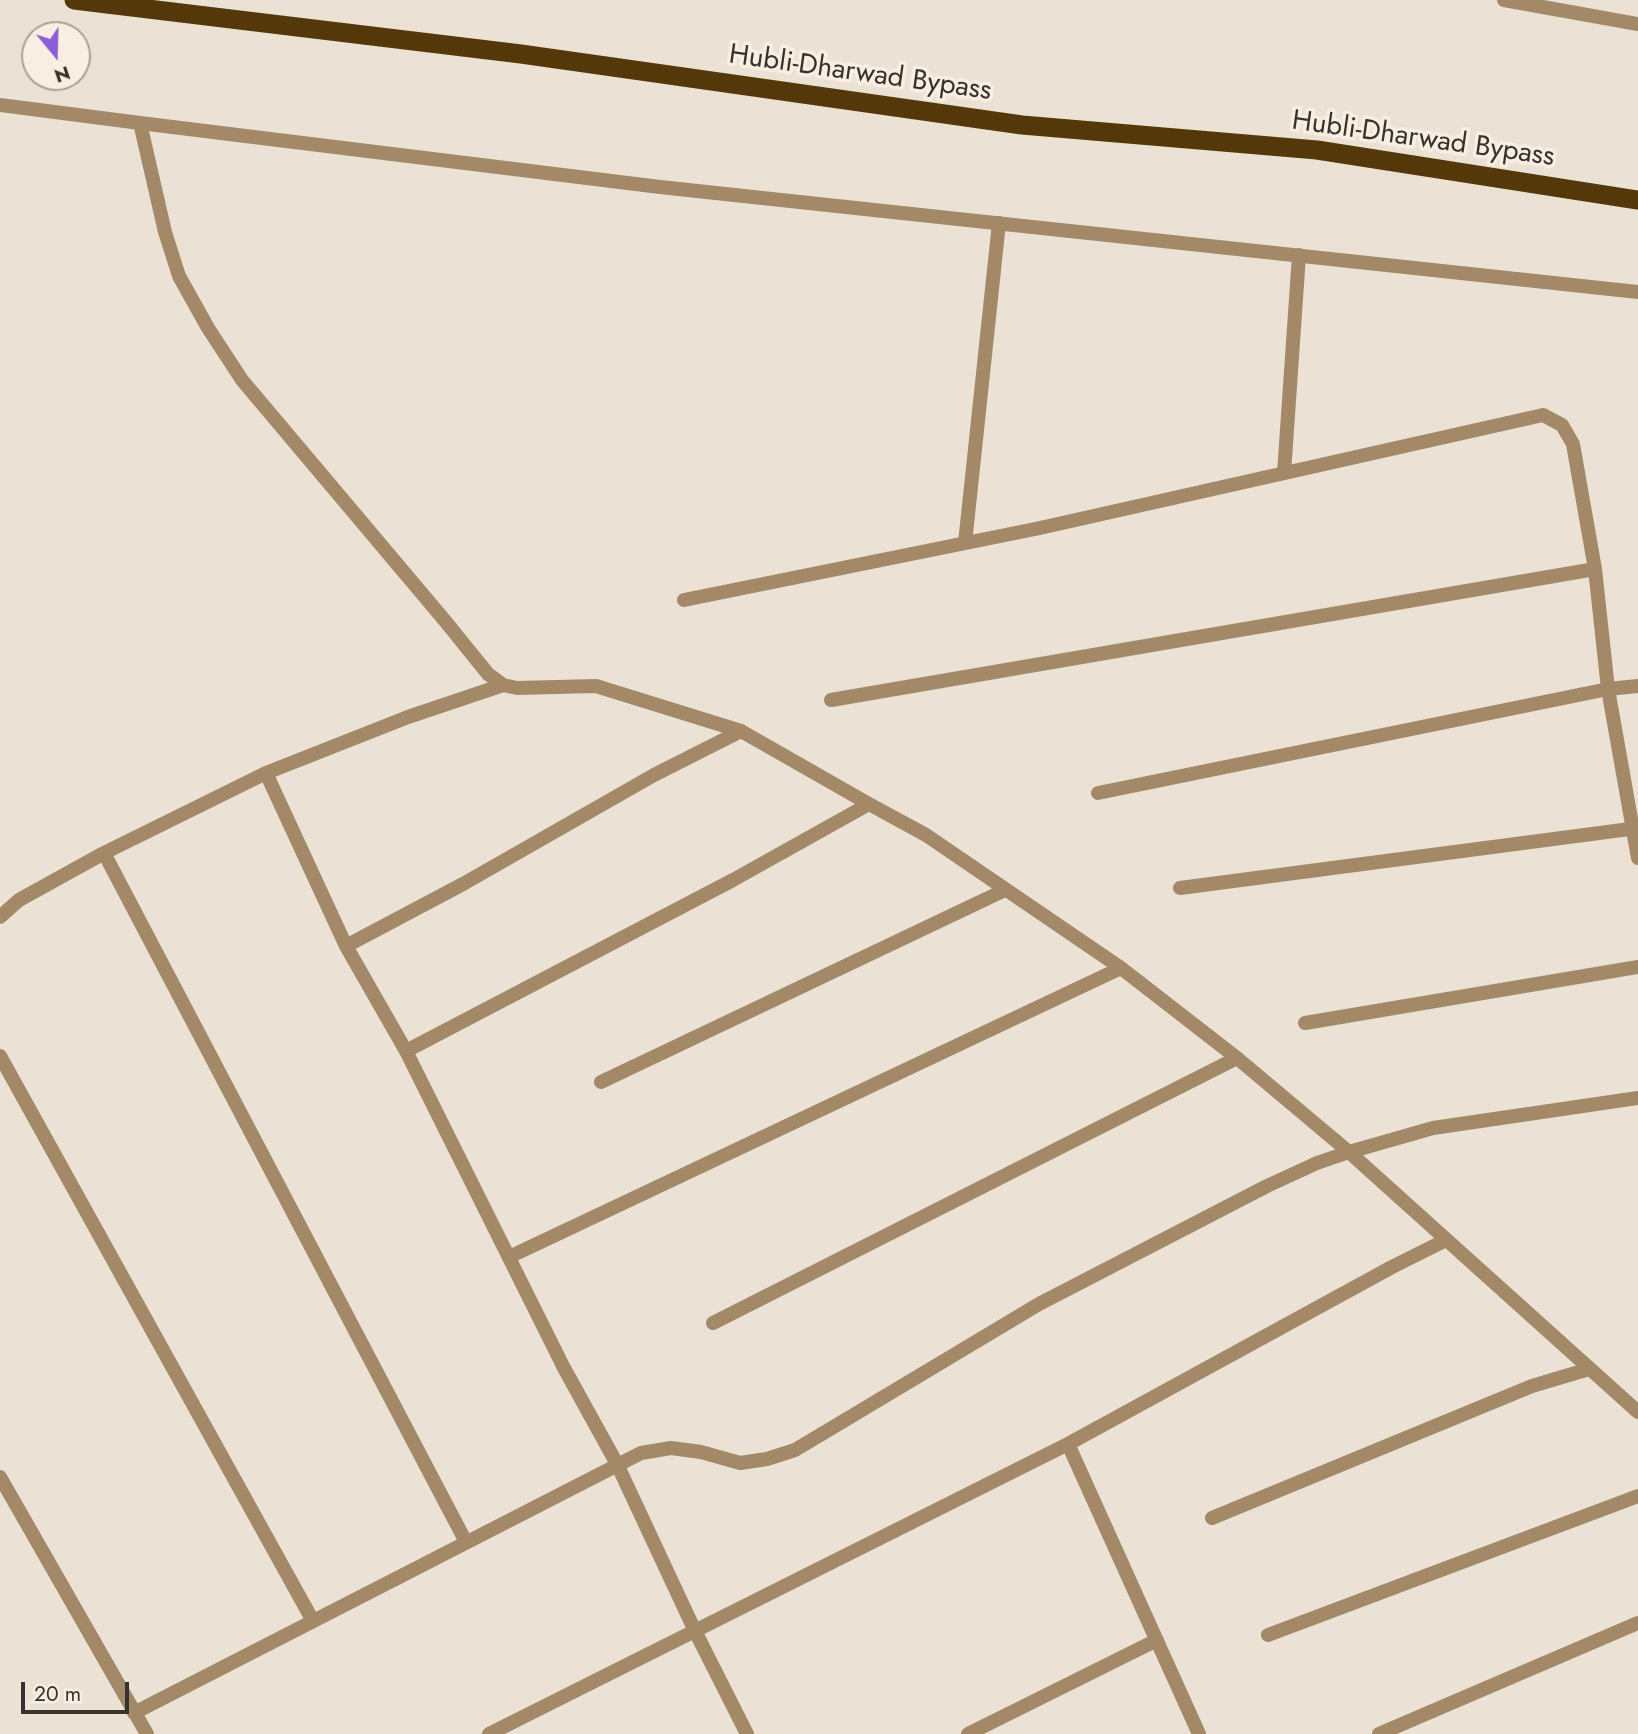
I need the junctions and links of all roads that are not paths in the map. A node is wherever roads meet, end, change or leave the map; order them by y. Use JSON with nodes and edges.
{"nodes":[{"id":1,"x":75,"y":0,"type":"edge"},
{"id":2,"x":1504,"y":0,"type":"edge"},
{"id":3,"x":1638,"y":24,"type":"edge"},
{"id":4,"x":0,"y":105,"type":"edge"},
{"id":5,"x":140,"y":123,"type":"junction"},
{"id":6,"x":1638,"y":200,"type":"edge"},
{"id":7,"x":999,"y":223,"type":"junction"},
{"id":8,"x":1299,"y":255,"type":"junction"},
{"id":9,"x":1638,"y":292,"type":"edge"},
{"id":10,"x":1284,"y":473,"type":"junction"},
{"id":11,"x":965,"y":543,"type":"junction"},
{"id":12,"x":1595,"y":569,"type":"junction"},
{"id":13,"x":684,"y":600,"type":"dead end"},
{"id":14,"x":503,"y":685,"type":"junction"},
{"id":15,"x":1638,"y":686,"type":"edge"},
{"id":16,"x":1608,"y":689,"type":"junction"},
{"id":17,"x":831,"y":700,"type":"dead end"},
{"id":18,"x":741,"y":731,"type":"junction"},
{"id":19,"x":266,"y":774,"type":"junction"},
{"id":20,"x":1098,"y":793,"type":"dead end"},
{"id":21,"x":869,"y":804,"type":"junction"},
{"id":22,"x":1635,"y":828,"type":"edge"},
{"id":23,"x":104,"y":853,"type":"junction"},
{"id":24,"x":1638,"y":858,"type":"edge"},
{"id":25,"x":1180,"y":888,"type":"dead end"},
{"id":26,"x":1005,"y":890,"type":"junction"},
{"id":27,"x":0,"y":917,"type":"edge"},
{"id":28,"x":346,"y":946,"type":"junction"},
{"id":29,"x":1638,"y":967,"type":"edge"},
{"id":30,"x":1121,"y":968,"type":"junction"},
{"id":31,"x":1305,"y":1023,"type":"dead end"},
{"id":32,"x":406,"y":1051,"type":"junction"},
{"id":33,"x":0,"y":1056,"type":"edge"},
{"id":34,"x":1237,"y":1058,"type":"junction"},
{"id":35,"x":601,"y":1082,"type":"dead end"},
{"id":36,"x":1638,"y":1098,"type":"edge"},
{"id":37,"x":1349,"y":1152,"type":"junction"},
{"id":38,"x":1446,"y":1240,"type":"junction"},
{"id":39,"x":509,"y":1257,"type":"junction"},
{"id":40,"x":713,"y":1323,"type":"dead end"},
{"id":41,"x":1589,"y":1369,"type":"junction"},
{"id":42,"x":1638,"y":1412,"type":"edge"},
{"id":43,"x":1068,"y":1444,"type":"junction"},
{"id":44,"x":617,"y":1464,"type":"junction"},
{"id":45,"x":0,"y":1476,"type":"edge"},
{"id":46,"x":1638,"y":1496,"type":"edge"},
{"id":47,"x":1212,"y":1518,"type":"dead end"},
{"id":48,"x":466,"y":1542,"type":"junction"},
{"id":49,"x":313,"y":1621,"type":"junction"},
{"id":50,"x":1638,"y":1623,"type":"edge"},
{"id":51,"x":695,"y":1631,"type":"junction"},
{"id":52,"x":1268,"y":1635,"type":"dead end"},
{"id":53,"x":1157,"y":1640,"type":"junction"},
{"id":54,"x":134,"y":1713,"type":"junction"},
{"id":55,"x":984,"y":1730,"type":"edge"},
{"id":56,"x":147,"y":1734,"type":"edge"},
{"id":57,"x":489,"y":1734,"type":"edge"},
{"id":58,"x":747,"y":1734,"type":"edge"},
{"id":59,"x":968,"y":1734,"type":"edge"},
{"id":60,"x":1199,"y":1734,"type":"edge"},
{"id":61,"x":1379,"y":1734,"type":"edge"}],
"edges":[{"from":1,"to":6,"type":"highway","name":"Hubli-Dharwad Bypass"},
{"from":2,"to":3,"type":"street"},
{"from":4,"to":5,"type":"street"},
{"from":5,"to":7,"type":"street"},
{"from":5,"to":14,"type":"street"},
{"from":7,"to":8,"type":"street"},
{"from":7,"to":11,"type":"street"},
{"from":8,"to":9,"type":"street"},
{"from":8,"to":10,"type":"street"},
{"from":10,"to":11,"type":"street"},
{"from":10,"to":12,"type":"street"},
{"from":11,"to":13,"type":"street"},
{"from":12,"to":16,"type":"street"},
{"from":12,"to":17,"type":"street"},
{"from":14,"to":18,"type":"street"},
{"from":14,"to":19,"type":"street"},
{"from":15,"to":16,"type":"street"},
{"from":16,"to":20,"type":"street"},
{"from":16,"to":22,"type":"street"},
{"from":18,"to":21,"type":"street"},
{"from":18,"to":28,"type":"street"},
{"from":19,"to":23,"type":"street"},
{"from":19,"to":28,"type":"street"},
{"from":21,"to":26,"type":"street"},
{"from":21,"to":32,"type":"street"},
{"from":22,"to":24,"type":"street"},
{"from":22,"to":25,"type":"street"},
{"from":23,"to":27,"type":"street"},
{"from":23,"to":48,"type":"street"},
{"from":26,"to":30,"type":"street"},
{"from":26,"to":35,"type":"street"},
{"from":28,"to":32,"type":"street"},
{"from":29,"to":31,"type":"street"},
{"from":30,"to":34,"type":"street"},
{"from":30,"to":39,"type":"street"},
{"from":32,"to":39,"type":"street"},
{"from":33,"to":49,"type":"street"},
{"from":34,"to":37,"type":"street"},
{"from":34,"to":40,"type":"street"},
{"from":36,"to":37,"type":"street"},
{"from":37,"to":38,"type":"street"},
{"from":37,"to":44,"type":"street"},
{"from":38,"to":41,"type":"street"},
{"from":38,"to":43,"type":"street"},
{"from":39,"to":44,"type":"street"},
{"from":41,"to":42,"type":"street"},
{"from":41,"to":47,"type":"street"},
{"from":43,"to":51,"type":"street"},
{"from":43,"to":53,"type":"street"},
{"from":44,"to":48,"type":"street"},
{"from":44,"to":51,"type":"street"},
{"from":45,"to":54,"type":"street"},
{"from":46,"to":52,"type":"street"},
{"from":48,"to":49,"type":"street"},
{"from":49,"to":54,"type":"street"},
{"from":50,"to":61,"type":"street"},
{"from":51,"to":57,"type":"street"},
{"from":51,"to":58,"type":"street"},
{"from":53,"to":55,"type":"street"},
{"from":53,"to":60,"type":"street"},
{"from":54,"to":56,"type":"street"},
{"from":55,"to":59,"type":"street"}]}
